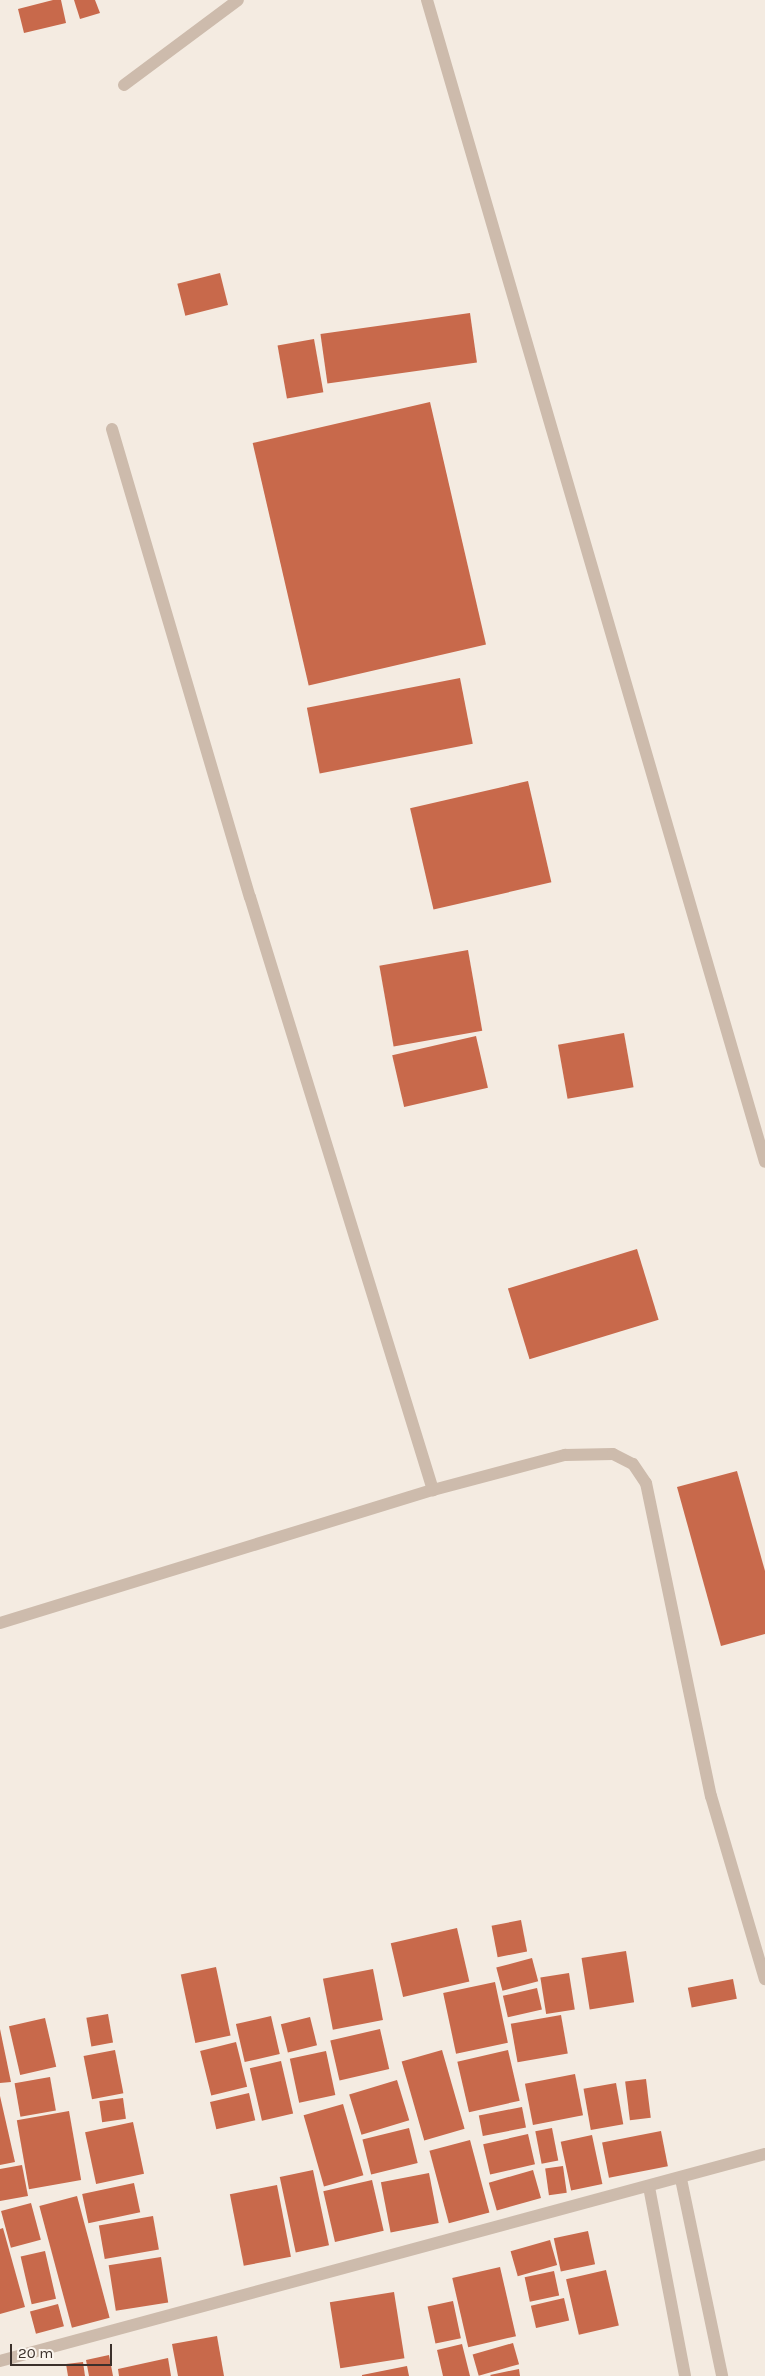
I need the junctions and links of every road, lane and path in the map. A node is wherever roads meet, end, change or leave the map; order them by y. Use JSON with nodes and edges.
{"nodes":[{"id":1,"x":238,"y":0,"type":"edge"},
{"id":2,"x":426,"y":0,"type":"edge"},
{"id":3,"x":124,"y":85,"type":"dead end"},
{"id":4,"x":112,"y":429,"type":"dead end"},
{"id":5,"x":765,"y":1162,"type":"edge"},
{"id":6,"x":433,"y":1490,"type":"junction"},
{"id":7,"x":0,"y":1622,"type":"edge"},
{"id":8,"x":765,"y":1979,"type":"edge"},
{"id":9,"x":765,"y":2154,"type":"edge"},
{"id":10,"x":681,"y":2178,"type":"junction"},
{"id":11,"x":649,"y":2187,"type":"junction"},
{"id":12,"x":0,"y":2361,"type":"edge"},
{"id":13,"x":685,"y":2376,"type":"edge"},
{"id":14,"x":722,"y":2376,"type":"edge"}],
"edges":[{"from":1,"to":3,"type":"street"},
{"from":2,"to":5,"type":"street"},
{"from":4,"to":6,"type":"street"},
{"from":6,"to":7,"type":"street"},
{"from":6,"to":8,"type":"street"},
{"from":9,"to":10,"type":"street"},
{"from":10,"to":11,"type":"street"},
{"from":10,"to":14,"type":"street"},
{"from":11,"to":12,"type":"street"},
{"from":11,"to":13,"type":"street"}]}
